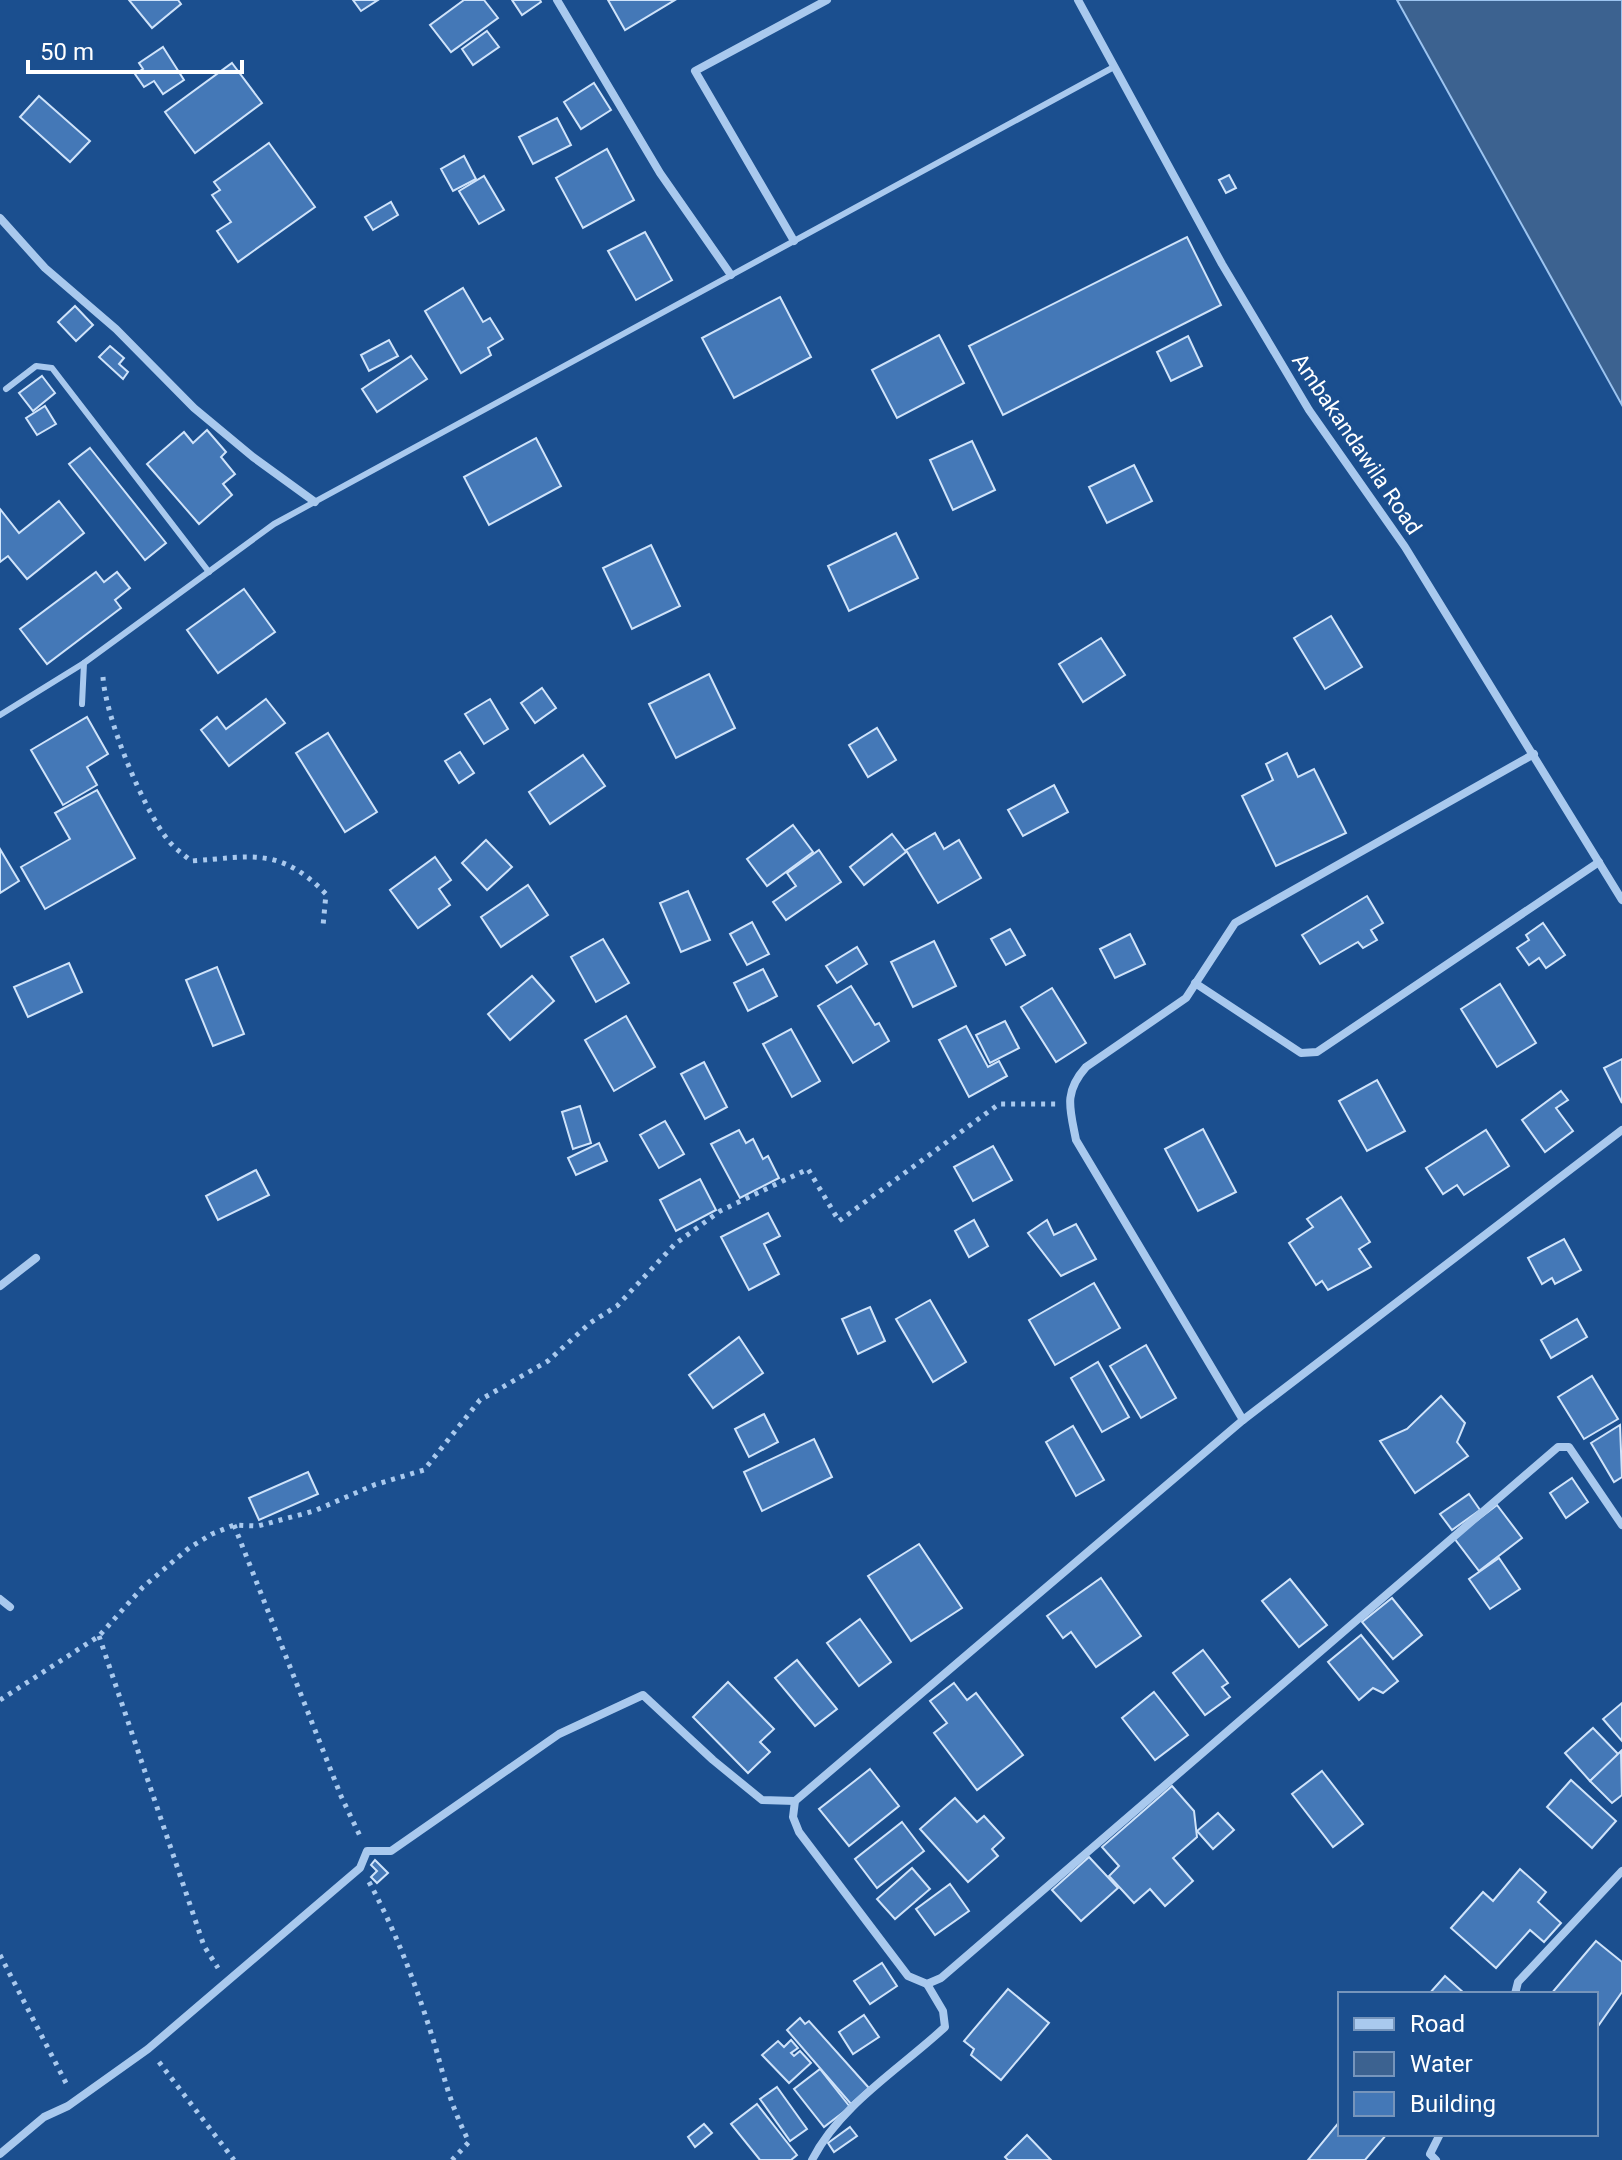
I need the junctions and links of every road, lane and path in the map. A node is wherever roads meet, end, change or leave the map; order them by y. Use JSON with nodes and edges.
{"nodes":[{"id":1,"x":557,"y":0,"type":"edge"},
{"id":2,"x":827,"y":0,"type":"edge"},
{"id":3,"x":1078,"y":0,"type":"edge"},
{"id":4,"x":1112,"y":68,"type":"junction"},
{"id":5,"x":0,"y":218,"type":"edge"},
{"id":6,"x":794,"y":241,"type":"junction"},
{"id":7,"x":731,"y":275,"type":"junction"},
{"id":8,"x":6,"y":389,"type":"dead end"},
{"id":9,"x":315,"y":502,"type":"junction"},
{"id":10,"x":209,"y":572,"type":"junction"},
{"id":11,"x":84,"y":663,"type":"junction"},
{"id":12,"x":103,"y":671,"type":"dead end"},
{"id":13,"x":82,"y":704,"type":"dead end"},
{"id":14,"x":0,"y":715,"type":"edge"},
{"id":15,"x":1534,"y":754,"type":"junction"},
{"id":16,"x":1599,"y":862,"type":"junction"},
{"id":17,"x":1622,"y":900,"type":"edge"},
{"id":18,"x":323,"y":926,"type":"dead end"},
{"id":19,"x":1195,"y":983,"type":"junction"},
{"id":20,"x":1069,"y":1104,"type":"junction"},
{"id":21,"x":1622,"y":1130,"type":"edge"},
{"id":22,"x":36,"y":1258,"type":"dead end"},
{"id":23,"x":0,"y":1286,"type":"edge"},
{"id":24,"x":1243,"y":1420,"type":"junction"},
{"id":25,"x":234,"y":1525,"type":"junction"},
{"id":26,"x":1622,"y":1525,"type":"edge"},
{"id":27,"x":0,"y":1599,"type":"edge"},
{"id":28,"x":10,"y":1607,"type":"dead end"},
{"id":29,"x":99,"y":1636,"type":"junction"},
{"id":30,"x":0,"y":1700,"type":"edge"},
{"id":31,"x":795,"y":1801,"type":"junction"},
{"id":32,"x":367,"y":1851,"type":"junction"},
{"id":33,"x":360,"y":1868,"type":"junction"},
{"id":34,"x":1622,"y":1871,"type":"edge"},
{"id":35,"x":0,"y":1955,"type":"edge"},
{"id":36,"x":227,"y":1982,"type":"junction"},
{"id":37,"x":927,"y":1984,"type":"junction"},
{"id":38,"x":1516,"y":1992,"type":"edge"},
{"id":39,"x":148,"y":2049,"type":"junction"},
{"id":40,"x":68,"y":2106,"type":"junction"},
{"id":41,"x":1439,"y":2136,"type":"edge"},
{"id":42,"x":0,"y":2154,"type":"edge"},
{"id":43,"x":234,"y":2160,"type":"edge"},
{"id":44,"x":452,"y":2160,"type":"edge"},
{"id":45,"x":812,"y":2160,"type":"edge"},
{"id":46,"x":1436,"y":2160,"type":"edge"}],
"edges":[{"from":1,"to":7,"type":"street"},
{"from":2,"to":6,"type":"street"},
{"from":3,"to":4,"type":"street","name":"Ambakandawila Road"},
{"from":4,"to":6,"type":"lane"},
{"from":4,"to":15,"type":"street","name":"Ambakandawila Road"},
{"from":5,"to":9,"type":"street"},
{"from":6,"to":7,"type":"lane"},
{"from":7,"to":9,"type":"lane"},
{"from":8,"to":10,"type":"lane"},
{"from":9,"to":10,"type":"lane"},
{"from":10,"to":11,"type":"lane"},
{"from":11,"to":13,"type":"lane"},
{"from":11,"to":14,"type":"lane"},
{"from":12,"to":18,"type":"path"},
{"from":15,"to":16,"type":"street","name":"Ambakandawila Road"},
{"from":15,"to":19,"type":"street"},
{"from":16,"to":17,"type":"street","name":"Ambakandawila Road"},
{"from":16,"to":19,"type":"street"},
{"from":19,"to":20,"type":"street"},
{"from":20,"to":24,"type":"street"},
{"from":20,"to":25,"type":"path"},
{"from":21,"to":24,"type":"street"},
{"from":22,"to":23,"type":"street"},
{"from":24,"to":31,"type":"street"},
{"from":25,"to":29,"type":"path"},
{"from":25,"to":32,"type":"path"},
{"from":26,"to":37,"type":"street"},
{"from":27,"to":28,"type":"street"},
{"from":29,"to":30,"type":"path"},
{"from":29,"to":36,"type":"path"},
{"from":31,"to":32,"type":"street"},
{"from":31,"to":37,"type":"street"},
{"from":32,"to":33,"type":"street"},
{"from":33,"to":36,"type":"street"},
{"from":33,"to":44,"type":"path"},
{"from":34,"to":38,"type":"street"},
{"from":35,"to":40,"type":"path"},
{"from":36,"to":39,"type":"street"},
{"from":37,"to":45,"type":"street"},
{"from":39,"to":40,"type":"street"},
{"from":39,"to":43,"type":"path"},
{"from":40,"to":42,"type":"street"},
{"from":41,"to":46,"type":"street"}]}
